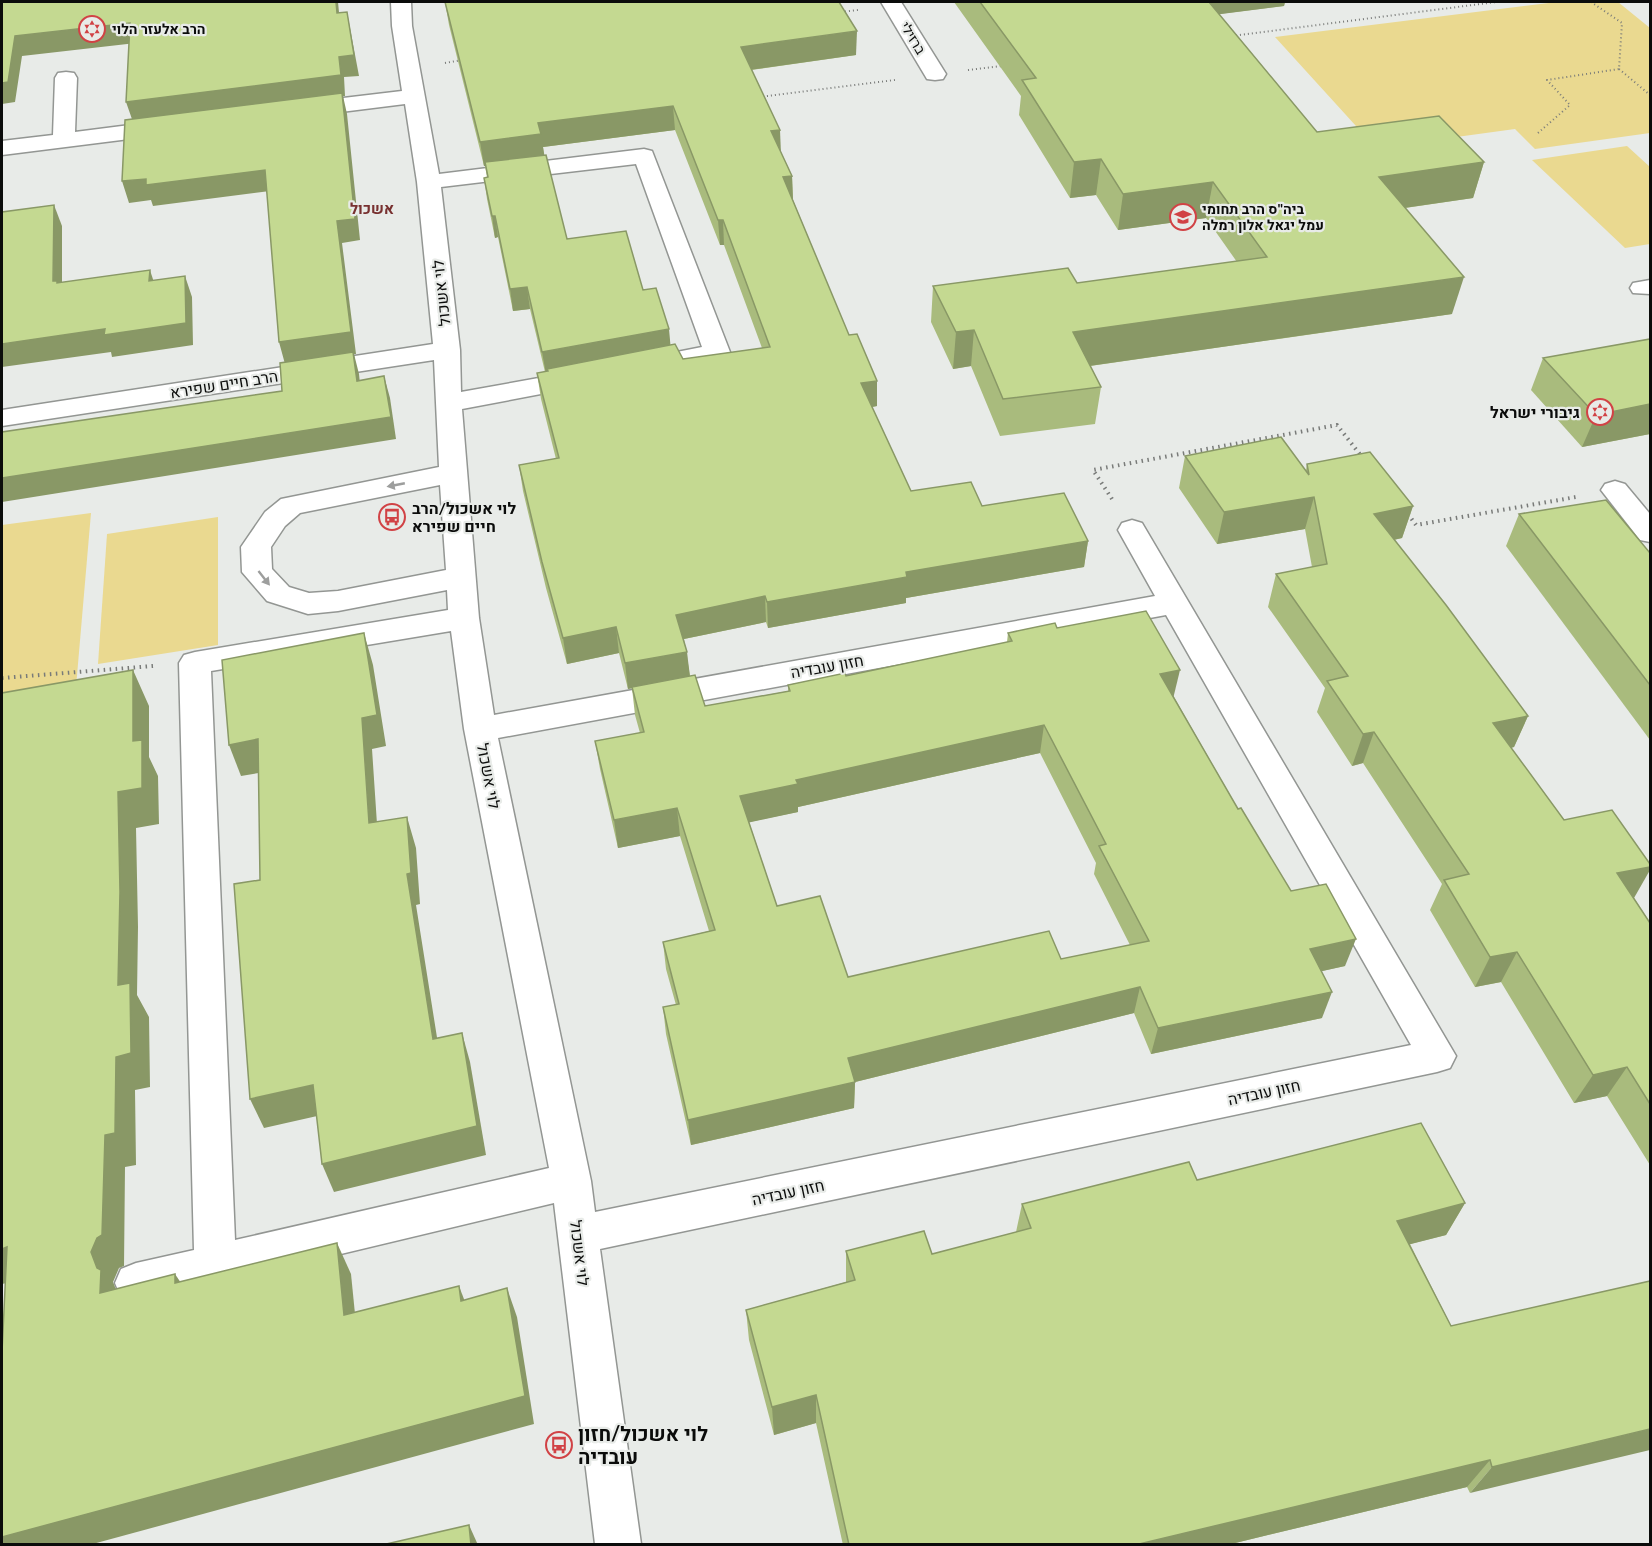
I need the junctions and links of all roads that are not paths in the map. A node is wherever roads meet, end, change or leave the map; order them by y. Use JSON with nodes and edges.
{"nodes":[{"id":1,"x":400,"y":2,"type":"edge"},
{"id":2,"x":892,"y":4,"type":"edge"},
{"id":3,"x":935,"y":74,"type":"road end"},
{"id":4,"x":66,"y":78,"type":"dead end"},
{"id":5,"x":412,"y":82,"type":"junction"},
{"id":6,"x":286,"y":112,"type":"edge"},
{"id":7,"x":192,"y":124,"type":"edge"},
{"id":8,"x":64,"y":140,"type":"junction"},
{"id":9,"x":2,"y":148,"type":"edge"},
{"id":10,"x":429,"y":182,"type":"junction"},
{"id":11,"x":447,"y":350,"type":"junction"},
{"id":12,"x":448,"y":403,"type":"junction"},
{"id":13,"x":2,"y":418,"type":"edge"},
{"id":14,"x":453,"y":473,"type":"junction"},
{"id":15,"x":1615,"y":490,"type":"road end"},
{"id":16,"x":1132,"y":530,"type":"road end"},
{"id":17,"x":1650,"y":533,"type":"edge"},
{"id":18,"x":461,"y":577,"type":"junction"},
{"id":19,"x":1174,"y":603,"type":"junction"},
{"id":20,"x":464,"y":618,"type":"junction"},
{"id":21,"x":480,"y":729,"type":"junction"},
{"id":22,"x":571,"y":1181,"type":"junction"},
{"id":23,"x":578,"y":1235,"type":"junction"},
{"id":24,"x":215,"y":1264,"type":"junction"},
{"id":25,"x":136,"y":1283,"type":"edge"},
{"id":26,"x":618,"y":1545,"type":"edge"}],
"edges":[{"from":1,"to":5,"type":"street","name":"לוי אשכול"},
{"from":2,"to":3,"type":"street","name":"ברזילי"},
{"from":4,"to":8,"type":"street"},
{"from":5,"to":6,"type":"street"},
{"from":5,"to":10,"type":"street","name":"לוי אשכול"},
{"from":7,"to":8,"type":"street"},
{"from":8,"to":9,"type":"street"},
{"from":10,"to":11,"type":"street","name":"לוי אשכול"},
{"from":10,"to":12,"type":"street"},
{"from":11,"to":12,"type":"street","name":"לוי אשכול"},
{"from":11,"to":13,"type":"street","name":"הרב חיים שפירא"},
{"from":12,"to":14,"type":"street","name":"לוי אשכול"},
{"from":14,"to":18,"type":"street","name":"לוי אשכול"},
{"from":14,"to":18,"type":"street","one_way":true},
{"from":15,"to":17,"type":"street"},
{"from":16,"to":19,"type":"street","name":"חזון עובדיה"},
{"from":18,"to":20,"type":"street","name":"לוי אשכול"},
{"from":19,"to":21,"type":"street","name":"חזון עובדיה"},
{"from":19,"to":23,"type":"street","name":"חזון עובדיה"},
{"from":20,"to":21,"type":"street","name":"לוי אשכול"},
{"from":20,"to":24,"type":"street"},
{"from":21,"to":22,"type":"street","name":"לוי אשכול"},
{"from":22,"to":23,"type":"street","name":"לוי אשכול"},
{"from":22,"to":24,"type":"street"},
{"from":23,"to":26,"type":"street","name":"לוי אשכול"},
{"from":24,"to":25,"type":"street"}]}
